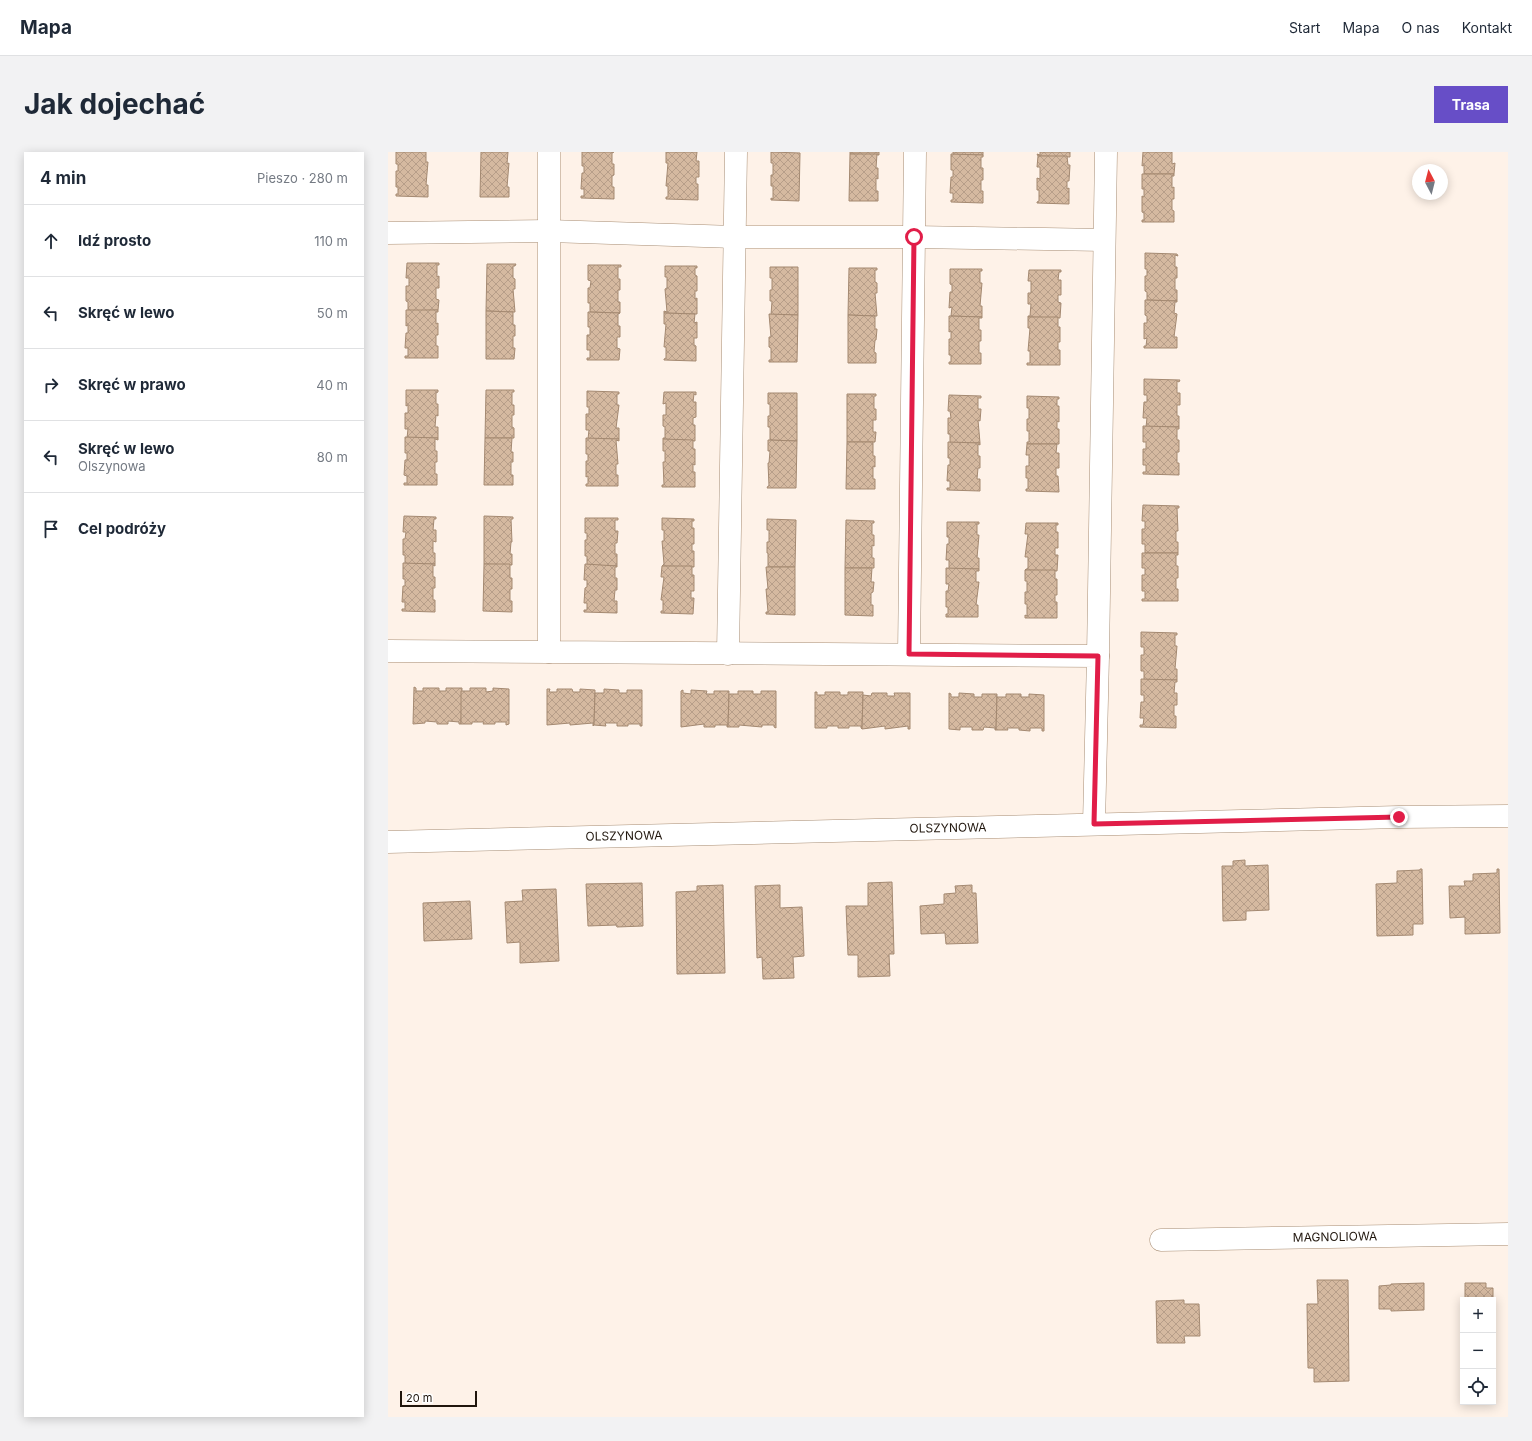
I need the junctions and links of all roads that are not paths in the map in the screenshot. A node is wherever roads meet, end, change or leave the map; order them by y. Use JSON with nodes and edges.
{"nodes":[{"id":1,"x":549,"y":152,"type":"edge"},
{"id":2,"x":736,"y":152,"type":"edge"},
{"id":3,"x":915,"y":152,"type":"edge"},
{"id":4,"x":1106,"y":152,"type":"edge"},
{"id":5,"x":549,"y":231,"type":"junction"},
{"id":6,"x":388,"y":233,"type":"edge"},
{"id":7,"x":734,"y":237,"type":"junction"},
{"id":8,"x":914,"y":237,"type":"junction"},
{"id":9,"x":1104,"y":240,"type":"junction"},
{"id":10,"x":388,"y":651,"type":"edge"},
{"id":11,"x":549,"y":652,"type":"junction"},
{"id":12,"x":728,"y":654,"type":"junction"},
{"id":13,"x":909,"y":654,"type":"junction"},
{"id":14,"x":1098,"y":656,"type":"junction"},
{"id":15,"x":1508,"y":816,"type":"edge"},
{"id":16,"x":1094,"y":824,"type":"junction"},
{"id":17,"x":388,"y":842,"type":"edge"},
{"id":18,"x":1508,"y":1234,"type":"edge"},
{"id":19,"x":1161,"y":1240,"type":"dead end"}],
"edges":[{"from":1,"to":5,"type":"street"},
{"from":2,"to":7,"type":"street"},
{"from":3,"to":8,"type":"street"},
{"from":4,"to":9,"type":"street"},
{"from":5,"to":6,"type":"street"},
{"from":5,"to":7,"type":"street"},
{"from":5,"to":11,"type":"street"},
{"from":7,"to":8,"type":"street"},
{"from":7,"to":12,"type":"street"},
{"from":8,"to":9,"type":"street"},
{"from":8,"to":13,"type":"street"},
{"from":9,"to":14,"type":"street"},
{"from":10,"to":11,"type":"street"},
{"from":11,"to":12,"type":"street"},
{"from":12,"to":13,"type":"street"},
{"from":13,"to":14,"type":"street"},
{"from":14,"to":16,"type":"street"},
{"from":15,"to":16,"type":"street","name":"OLSZYNOWA"},
{"from":16,"to":17,"type":"street","name":"OLSZYNOWA"},
{"from":18,"to":19,"type":"street","name":"MAGNOLIOWA"}]}
